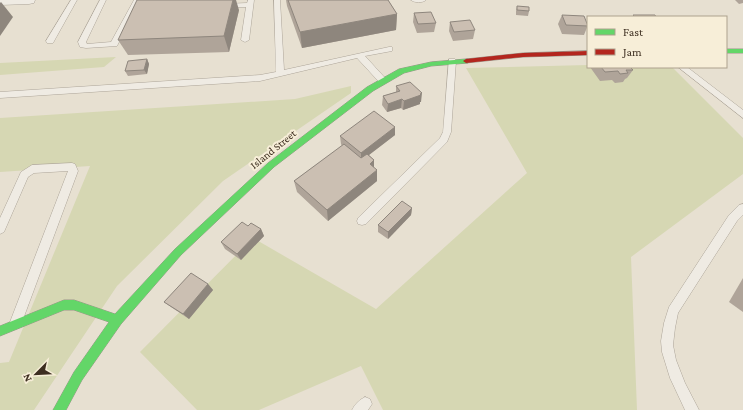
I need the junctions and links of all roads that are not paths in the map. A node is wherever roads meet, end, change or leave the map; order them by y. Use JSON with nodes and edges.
{"nodes":[{"id":1,"x":29,"y":0,"type":"edge"},
{"id":2,"x":74,"y":0,"type":"edge"},
{"id":3,"x":103,"y":0,"type":"edge"},
{"id":4,"x":136,"y":0,"type":"edge"},
{"id":5,"x":414,"y":0,"type":"edge"},
{"id":6,"x":423,"y":0,"type":"edge"},
{"id":7,"x":0,"y":1,"type":"edge"},
{"id":8,"x":250,"y":2,"type":"edge"},
{"id":9,"x":277,"y":2,"type":"edge"},
{"id":10,"x":214,"y":6,"type":"edge"},
{"id":11,"x":245,"y":40,"type":"dead end"},
{"id":12,"x":50,"y":41,"type":"dead end"},
{"id":13,"x":389,"y":48,"type":"dead end"},
{"id":14,"x":727,"y":51,"type":"edge"},
{"id":15,"x":743,"y":51,"type":"edge"},
{"id":16,"x":587,"y":53,"type":"edge"},
{"id":17,"x":359,"y":55,"type":"junction"},
{"id":18,"x":452,"y":61,"type":"junction"},
{"id":19,"x":683,"y":68,"type":"edge"},
{"id":20,"x":280,"y":72,"type":"junction"},
{"id":21,"x":383,"y":81,"type":"junction"},
{"id":22,"x":0,"y":95,"type":"edge"},
{"id":23,"x":743,"y":115,"type":"edge"},
{"id":24,"x":743,"y":208,"type":"edge"},
{"id":25,"x":362,"y":221,"type":"dead end"},
{"id":26,"x":0,"y":229,"type":"edge"},
{"id":27,"x":117,"y":320,"type":"junction"},
{"id":28,"x":15,"y":325,"type":"junction"},
{"id":29,"x":0,"y":331,"type":"edge"},
{"id":30,"x":58,"y":410,"type":"edge"},
{"id":31,"x":692,"y":410,"type":"edge"}],
"edges":[{"from":1,"to":7,"type":"street"},
{"from":2,"to":12,"type":"lane"},
{"from":3,"to":4,"type":"lane"},
{"from":5,"to":6,"type":"lane"},
{"from":8,"to":10,"type":"lane"},
{"from":8,"to":11,"type":"lane"},
{"from":9,"to":20,"type":"lane"},
{"from":13,"to":17,"type":"lane"},
{"from":14,"to":15,"type":"street"},
{"from":16,"to":18,"type":"street","name":"Island Street"},
{"from":17,"to":20,"type":"lane"},
{"from":17,"to":21,"type":"lane"},
{"from":18,"to":21,"type":"street","name":"Island Street"},
{"from":18,"to":25,"type":"lane"},
{"from":19,"to":23,"type":"lane"},
{"from":20,"to":22,"type":"lane"},
{"from":21,"to":27,"type":"street","name":"Island Street"},
{"from":24,"to":31,"type":"lane"},
{"from":26,"to":28,"type":"lane"},
{"from":27,"to":28,"type":"street"},
{"from":27,"to":30,"type":"street","name":"Island Street"},
{"from":28,"to":29,"type":"street"}]}
